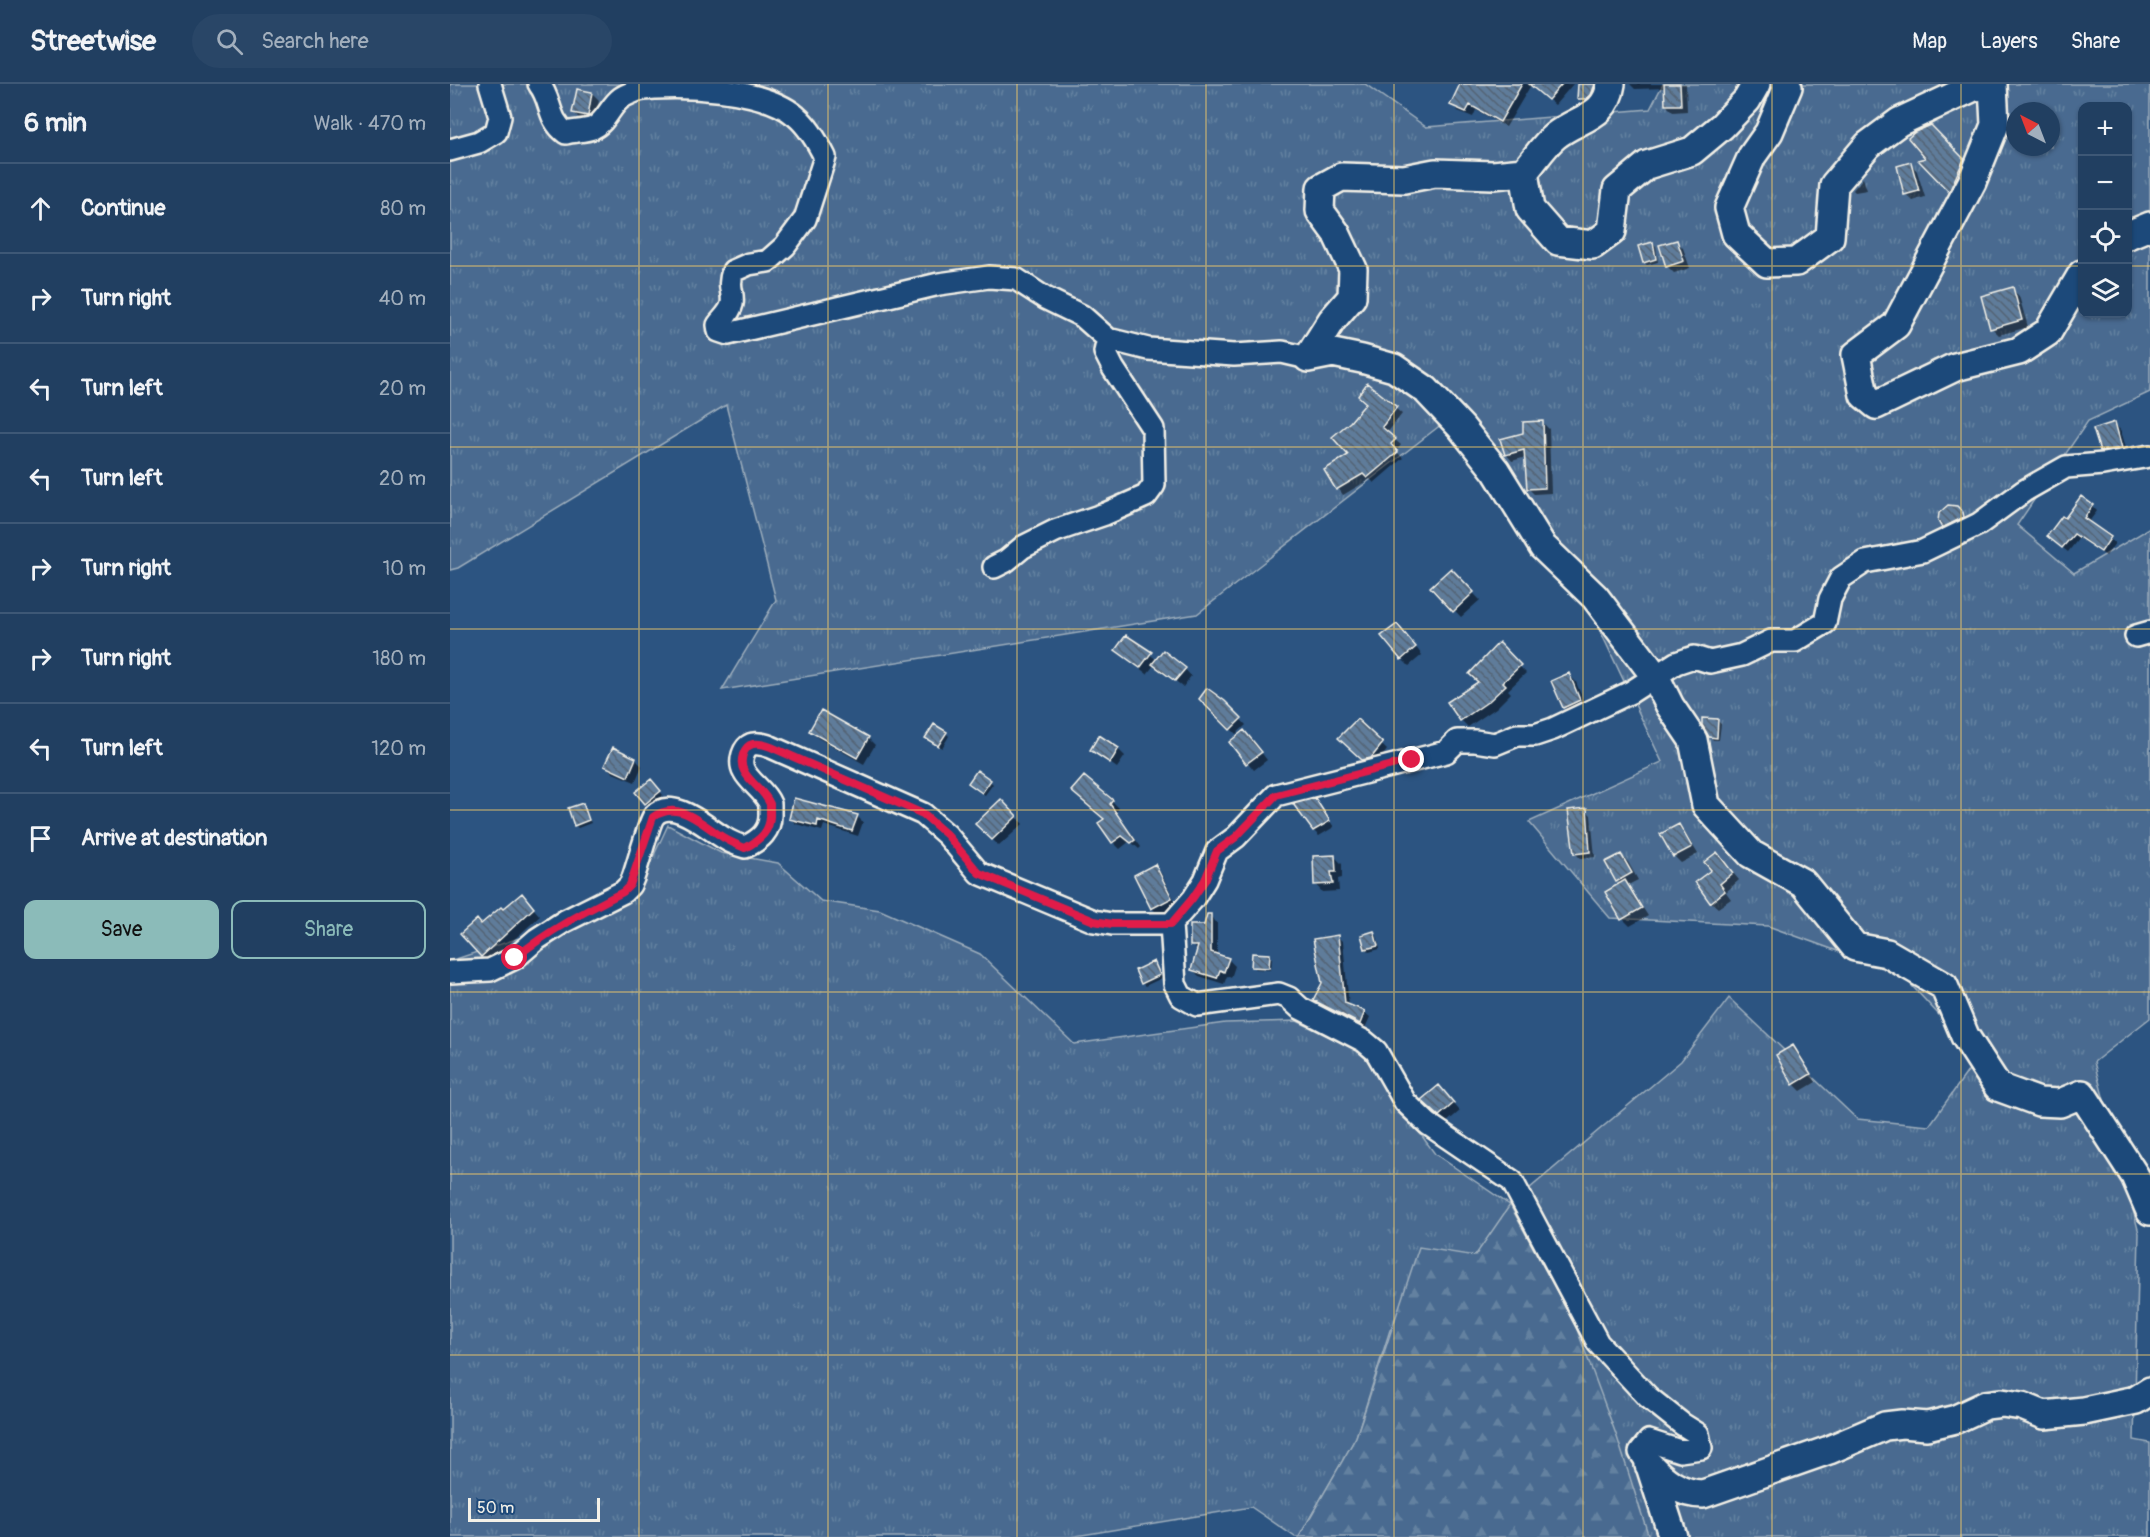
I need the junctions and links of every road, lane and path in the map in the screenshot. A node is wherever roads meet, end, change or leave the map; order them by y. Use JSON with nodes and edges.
{"nodes":[{"id":1,"x":490,"y":84,"type":"edge"},
{"id":2,"x":539,"y":84,"type":"edge"},
{"id":3,"x":1611,"y":84,"type":"edge"},
{"id":4,"x":1756,"y":84,"type":"edge"},
{"id":5,"x":1786,"y":84,"type":"edge"},
{"id":6,"x":450,"y":150,"type":"edge"},
{"id":7,"x":1524,"y":172,"type":"junction"},
{"id":8,"x":2150,"y":226,"type":"edge"},
{"id":9,"x":2132,"y":233,"type":"edge"},
{"id":10,"x":2078,"y":281,"type":"edge"},
{"id":11,"x":1108,"y":339,"type":"junction"},
{"id":12,"x":1308,"y":357,"type":"junction"},
{"id":13,"x":2150,"y":456,"type":"edge"},
{"id":14,"x":994,"y":567,"type":"dead end"},
{"id":15,"x":1655,"y":675,"type":"junction"},
{"id":16,"x":1171,"y":924,"type":"junction"},
{"id":17,"x":450,"y":972,"type":"edge"},
{"id":18,"x":2150,"y":1211,"type":"edge"},
{"id":19,"x":2150,"y":1391,"type":"edge"},
{"id":20,"x":1649,"y":1465,"type":"junction"},
{"id":21,"x":1673,"y":1537,"type":"edge"}],
"edges":[{"from":1,"to":6,"type":"street"},
{"from":2,"to":11,"type":"street"},
{"from":3,"to":7,"type":"street"},
{"from":4,"to":7,"type":"street"},
{"from":5,"to":10,"type":"street"},
{"from":7,"to":12,"type":"street"},
{"from":8,"to":9,"type":"street"},
{"from":11,"to":12,"type":"street"},
{"from":11,"to":14,"type":"street"},
{"from":12,"to":15,"type":"street"},
{"from":13,"to":15,"type":"street"},
{"from":15,"to":16,"type":"street"},
{"from":15,"to":18,"type":"street"},
{"from":16,"to":17,"type":"street"},
{"from":16,"to":20,"type":"street"},
{"from":19,"to":20,"type":"street"},
{"from":20,"to":21,"type":"street"}]}
